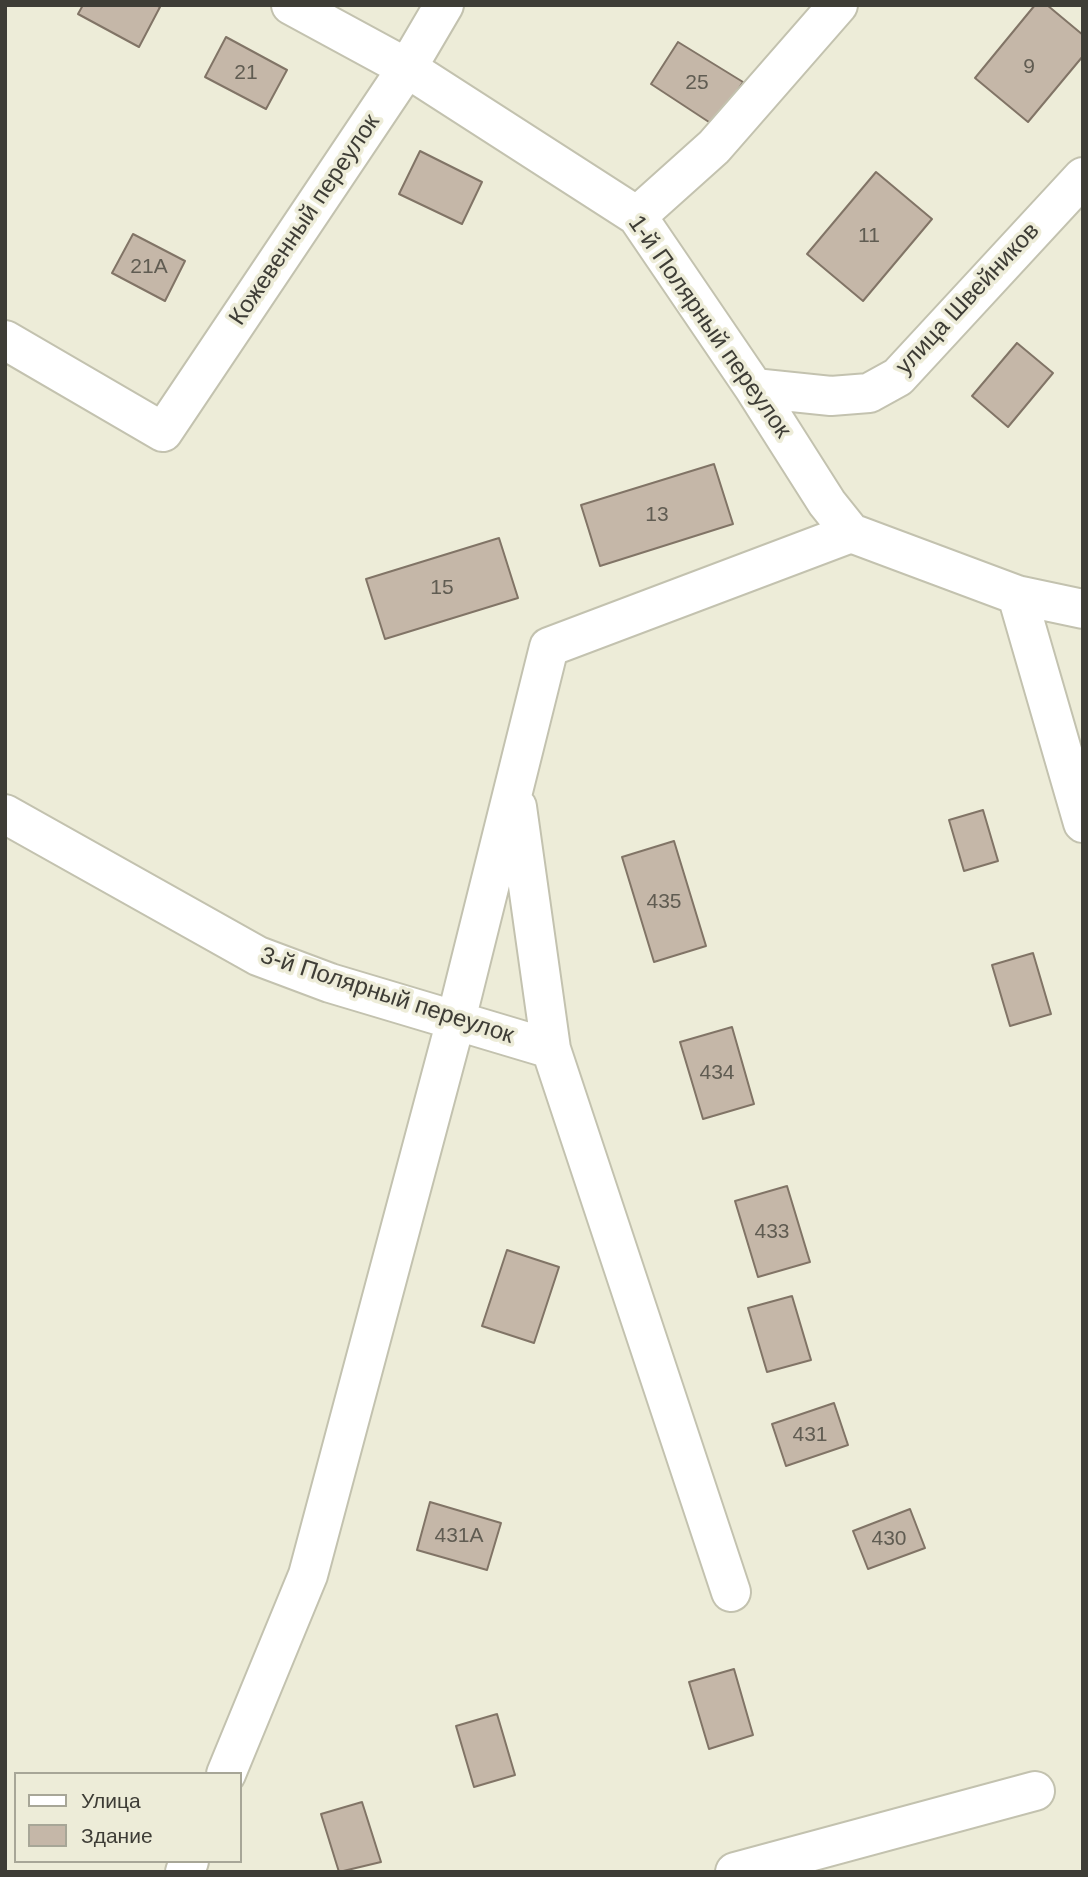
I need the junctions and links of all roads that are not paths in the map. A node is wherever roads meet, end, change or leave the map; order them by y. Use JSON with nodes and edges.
{"nodes":[{"id":1,"x":291,"y":5,"type":"edge"},
{"id":2,"x":444,"y":5,"type":"edge"},
{"id":3,"x":838,"y":5,"type":"edge"},
{"id":4,"x":407,"y":68,"type":"junction"},
{"id":5,"x":1083,"y":177,"type":"edge"},
{"id":6,"x":637,"y":216,"type":"junction"},
{"id":7,"x":5,"y":340,"type":"edge"},
{"id":8,"x":754,"y":388,"type":"junction"},
{"id":9,"x":851,"y":533,"type":"junction"},
{"id":10,"x":1017,"y":595,"type":"junction"},
{"id":11,"x":1083,"y":609,"type":"edge"},
{"id":12,"x":514,"y":787,"type":"junction"},
{"id":13,"x":5,"y":814,"type":"edge"},
{"id":14,"x":1083,"y":823,"type":"edge"},
{"id":15,"x":456,"y":1020,"type":"junction"},
{"id":16,"x":551,"y":1049,"type":"junction"},
{"id":17,"x":732,"y":1592,"type":"dead end"},
{"id":18,"x":227,"y":1772,"type":"edge"},
{"id":19,"x":1035,"y":1791,"type":"dead end"},
{"id":20,"x":735,"y":1872,"type":"edge"}],
"edges":[{"from":1,"to":4,"type":"street","name":"1-й Полярный переулок"},
{"from":2,"to":4,"type":"street","name":"Кожевенный переулок"},
{"from":3,"to":6,"type":"street"},
{"from":4,"to":6,"type":"street","name":"1-й Полярный переулок"},
{"from":4,"to":7,"type":"street","name":"Кожевенный переулок"},
{"from":5,"to":8,"type":"street","name":"улица Швейников"},
{"from":6,"to":8,"type":"street","name":"1-й Полярный переулок"},
{"from":8,"to":9,"type":"street","name":"1-й Полярный переулок"},
{"from":9,"to":10,"type":"street"},
{"from":9,"to":12,"type":"street"},
{"from":10,"to":11,"type":"street"},
{"from":10,"to":14,"type":"street"},
{"from":12,"to":15,"type":"street"},
{"from":12,"to":16,"type":"street"},
{"from":13,"to":15,"type":"street","name":"3-й Полярный переулок"},
{"from":15,"to":16,"type":"street","name":"3-й Полярный переулок"},
{"from":15,"to":18,"type":"street"},
{"from":16,"to":17,"type":"street"},
{"from":19,"to":20,"type":"street"}]}
